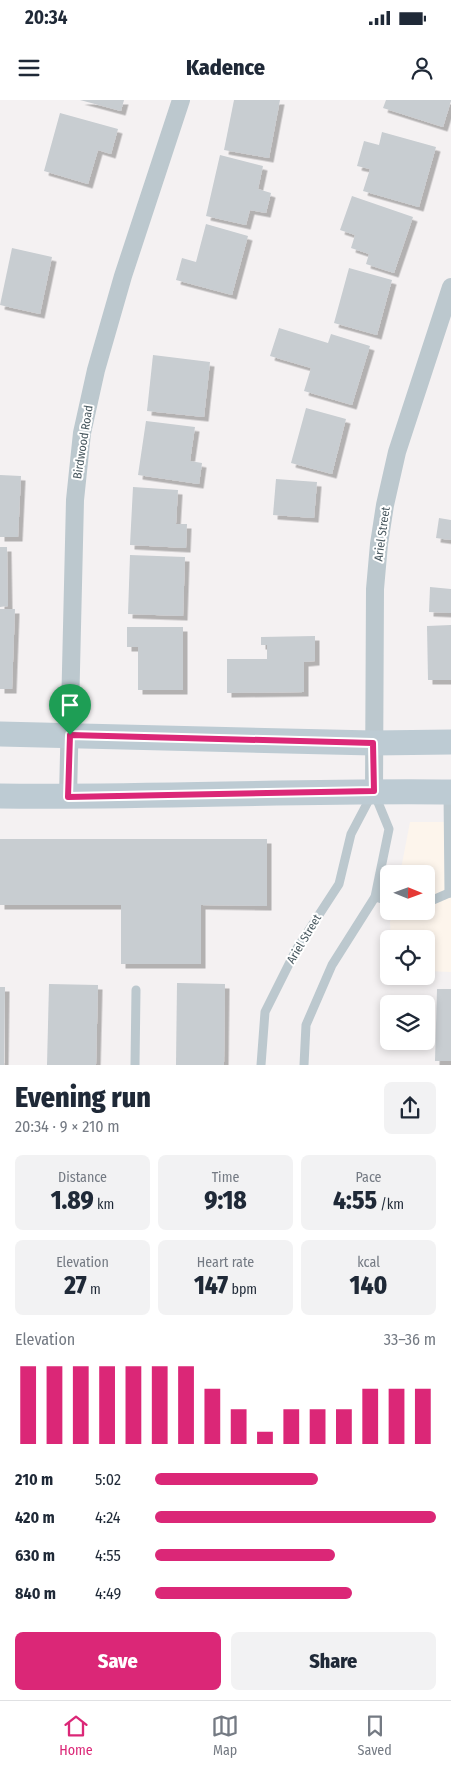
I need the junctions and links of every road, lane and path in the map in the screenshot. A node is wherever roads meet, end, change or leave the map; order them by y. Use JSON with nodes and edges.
{"nodes":[{"id":1,"x":181,"y":100,"type":"edge"},
{"id":2,"x":451,"y":287,"type":"edge"},
{"id":3,"x":0,"y":734,"type":"edge"},
{"id":4,"x":70,"y":735,"type":"junction"},
{"id":5,"x":451,"y":742,"type":"edge"},
{"id":6,"x":373,"y":743,"type":"junction"},
{"id":7,"x":374,"y":791,"type":"junction"},
{"id":8,"x":450,"y":792,"type":"edge"},
{"id":9,"x":0,"y":796,"type":"edge"},
{"id":10,"x":68,"y":797,"type":"junction"},
{"id":11,"x":450,"y":893,"type":"edge"},
{"id":12,"x":375,"y":897,"type":"junction"},
{"id":13,"x":380,"y":898,"type":"edge"},
{"id":14,"x":435,"y":899,"type":"edge"},
{"id":15,"x":136,"y":990,"type":"dead end"},
{"id":16,"x":135,"y":1065,"type":"edge"},
{"id":17,"x":261,"y":1065,"type":"edge"},
{"id":18,"x":304,"y":1065,"type":"edge"}],
"edges":[{"from":1,"to":4,"type":"street","name":"Birdwood Road"},
{"from":2,"to":6,"type":"street","name":"Ariel Street"},
{"from":3,"to":4,"type":"main road"},
{"from":4,"to":6,"type":"main road"},
{"from":4,"to":10,"type":"street","name":"Birdwood Road"},
{"from":5,"to":6,"type":"main road"},
{"from":6,"to":7,"type":"street","name":"Ariel Street"},
{"from":7,"to":8,"type":"main road"},
{"from":7,"to":10,"type":"main road"},
{"from":7,"to":12,"type":"lane","name":"Ariel Street"},
{"from":7,"to":17,"type":"lane","name":"Ariel Street"},
{"from":8,"to":11,"type":"lane"},
{"from":9,"to":10,"type":"main road"},
{"from":11,"to":14,"type":"lane"},
{"from":12,"to":13,"type":"lane"},
{"from":12,"to":18,"type":"lane","name":"Ariel Street"},
{"from":15,"to":16,"type":"lane"}]}
